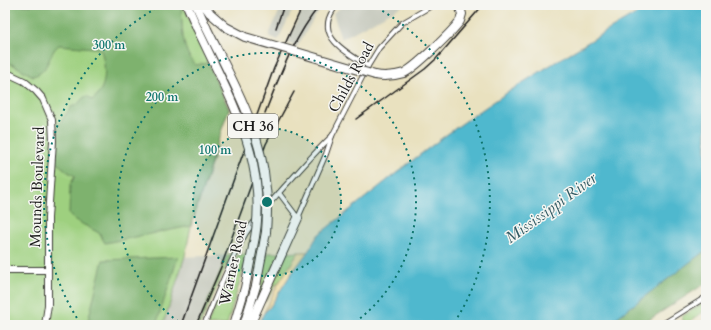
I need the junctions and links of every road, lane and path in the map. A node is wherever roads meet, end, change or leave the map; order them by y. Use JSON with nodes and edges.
{"nodes":[{"id":1,"x":187,"y":5,"type":"edge"},
{"id":2,"x":196,"y":5,"type":"edge"},
{"id":3,"x":204,"y":5,"type":"edge"},
{"id":4,"x":337,"y":5,"type":"edge"},
{"id":5,"x":433,"y":5,"type":"edge"},
{"id":6,"x":460,"y":5,"type":"edge"},
{"id":7,"x":368,"y":66,"type":"junction"},
{"id":8,"x":5,"y":72,"type":"edge"},
{"id":9,"x":332,"y":136,"type":"junction"},
{"id":10,"x":279,"y":193,"type":"junction"},
{"id":11,"x":298,"y":218,"type":"junction"},
{"id":12,"x":5,"y":270,"type":"edge"},
{"id":13,"x":48,"y":270,"type":"junction"},
{"id":14,"x":706,"y":297,"type":"edge"},
{"id":15,"x":234,"y":324,"type":"edge"},
{"id":16,"x":45,"y":325,"type":"edge"},
{"id":17,"x":204,"y":325,"type":"edge"},
{"id":18,"x":244,"y":325,"type":"edge"},
{"id":19,"x":250,"y":325,"type":"edge"},
{"id":20,"x":661,"y":325,"type":"edge"}],
"edges":[{"from":1,"to":15,"type":"highway","name":"Warner Road","number":"CH 36","bridge":true},
{"from":2,"to":18,"type":"highway","name":"Warner Road","number":"CH 36","bridge":true},
{"from":3,"to":6,"type":"highway","bridge":true},
{"from":4,"to":7,"type":"street"},
{"from":5,"to":7,"type":"street","name":"Childs Road"},
{"from":7,"to":9,"type":"street","name":"Childs Road"},
{"from":8,"to":13,"type":"street","name":"Mounds Boulevard"},
{"from":9,"to":10,"type":"street","name":"Childs Road"},
{"from":9,"to":11,"type":"street","name":"Childs Road"},
{"from":10,"to":11,"type":"street"},
{"from":10,"to":17,"type":"street","name":"Childs Road"},
{"from":11,"to":19,"type":"highway"},
{"from":12,"to":13,"type":"street"},
{"from":13,"to":16,"type":"street","name":"Mounds Boulevard"},
{"from":14,"to":20,"type":"street"}]}
